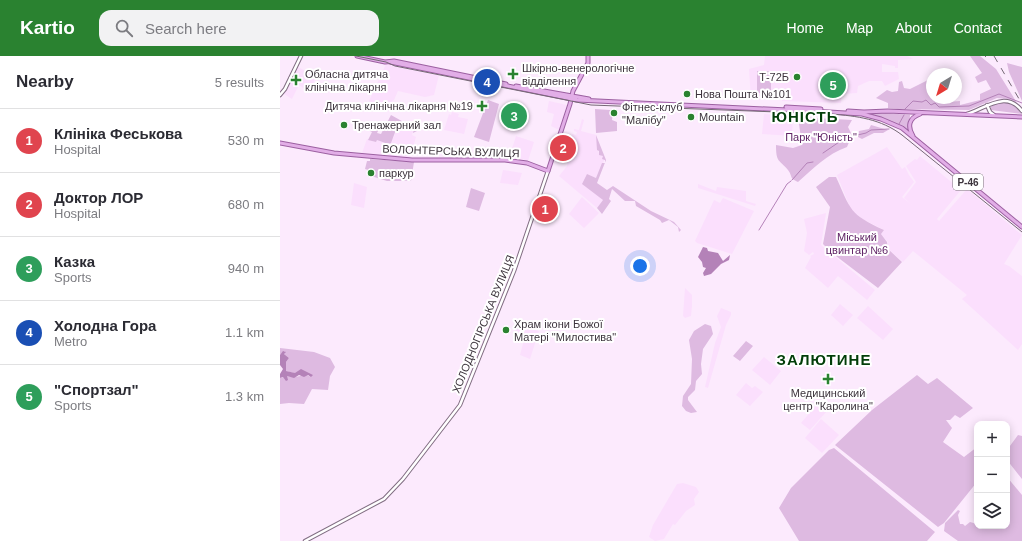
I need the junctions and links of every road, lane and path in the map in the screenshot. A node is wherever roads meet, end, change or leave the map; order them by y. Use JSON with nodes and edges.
{"nodes":[{"id":1,"x":301,"y":56,"type":"edge"},
{"id":2,"x":357,"y":56,"type":"edge"},
{"id":3,"x":588,"y":56,"type":"edge"},
{"id":4,"x":280,"y":95,"type":"edge"},
{"id":5,"x":571,"y":97,"type":"junction"},
{"id":6,"x":987,"y":105,"type":"junction"},
{"id":7,"x":1022,"y":111,"type":"edge"},
{"id":8,"x":864,"y":112,"type":"junction"},
{"id":9,"x":854,"y":113,"type":"junction"},
{"id":10,"x":922,"y":113,"type":"junction"},
{"id":11,"x":965,"y":114,"type":"junction"},
{"id":12,"x":994,"y":116,"type":"junction"},
{"id":13,"x":1022,"y":117,"type":"edge"},
{"id":14,"x":908,"y":131,"type":"junction"},
{"id":15,"x":280,"y":143,"type":"edge"},
{"id":16,"x":548,"y":171,"type":"junction"},
{"id":17,"x":1022,"y":227,"type":"edge"},
{"id":18,"x":305,"y":541,"type":"edge"}],
"edges":[{"from":1,"to":4,"type":"main road"},
{"from":2,"to":5,"type":"main road"},
{"from":3,"to":5,"type":"main road","name":"ХОЛОДНОГІРСЬКА ВУЛИЦЯ"},
{"from":5,"to":8,"type":"main road"},
{"from":5,"to":9,"type":"main road","number":"Р-46"},
{"from":5,"to":16,"type":"main road","name":"ХОЛОДНОГІРСЬКА ВУЛИЦЯ"},
{"from":6,"to":7,"type":"main road"},
{"from":6,"to":11,"type":"main road"},
{"from":6,"to":12,"type":"main road"},
{"from":8,"to":9,"type":"main road"},
{"from":8,"to":10,"type":"main road"},
{"from":9,"to":14,"type":"main road","number":"Р-46"},
{"from":10,"to":11,"type":"main road"},
{"from":10,"to":14,"type":"main road"},
{"from":11,"to":12,"type":"main road"},
{"from":12,"to":13,"type":"main road"},
{"from":14,"to":17,"type":"main road","number":"Р-46"},
{"from":15,"to":16,"type":"main road","name":"ВОЛОНТЕРСЬКА ВУЛИЦЯ"},
{"from":16,"to":18,"type":"main road","name":"ХОЛОДНОГІРСЬКА ВУЛИЦЯ"}]}
